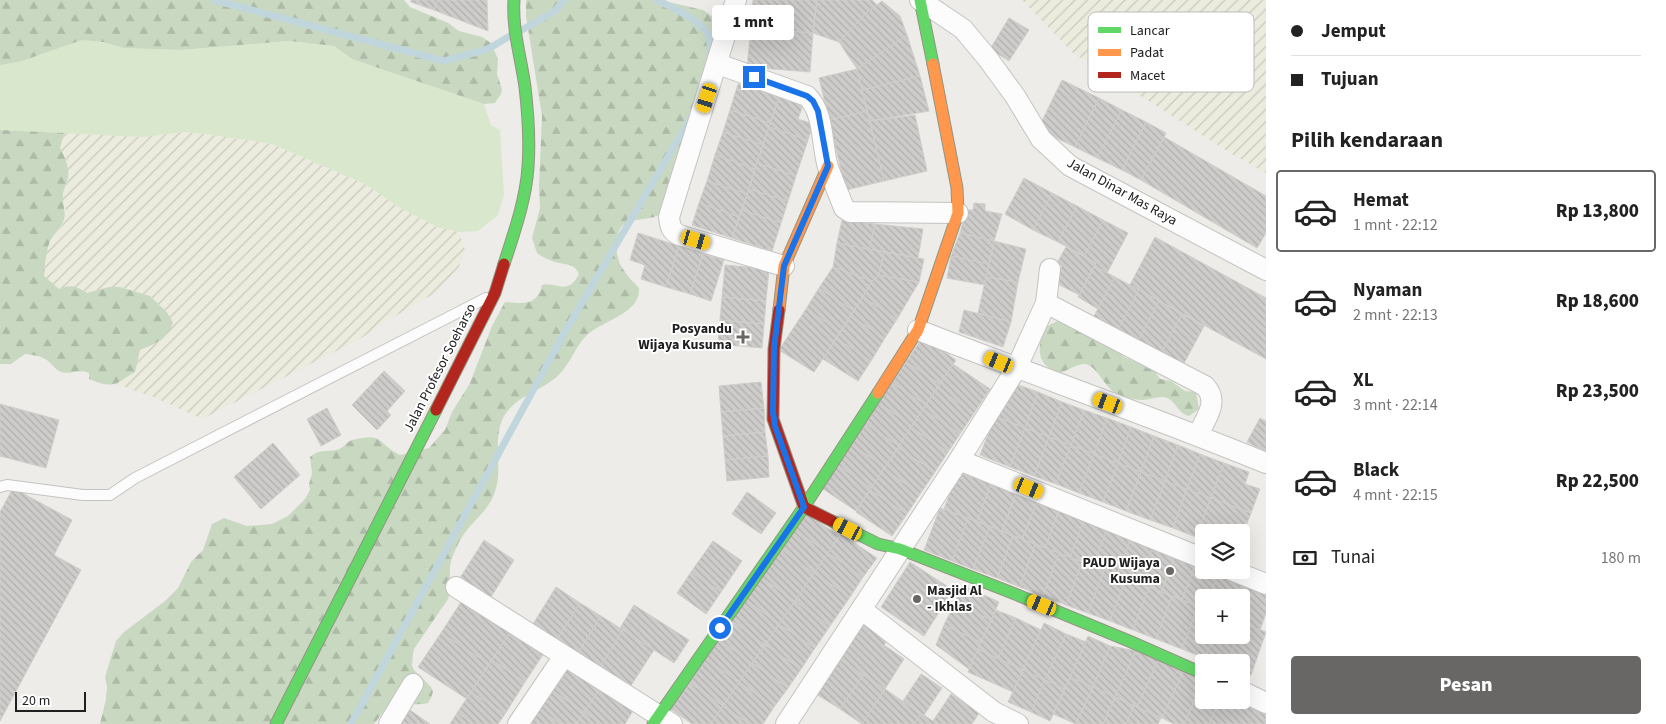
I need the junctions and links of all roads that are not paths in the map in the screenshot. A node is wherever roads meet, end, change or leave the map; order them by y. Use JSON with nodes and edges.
{"nodes":[{"id":1,"x":514,"y":0,"type":"edge"},
{"id":2,"x":736,"y":0,"type":"edge"},
{"id":3,"x":920,"y":0,"type":"edge"},
{"id":4,"x":718,"y":64,"type":"junction"},
{"id":5,"x":828,"y":166,"type":"junction"},
{"id":6,"x":958,"y":213,"type":"junction"},
{"id":7,"x":784,"y":266,"type":"junction"},
{"id":8,"x":1050,"y":269,"type":"dead end"},
{"id":9,"x":1266,"y":270,"type":"edge"},
{"id":10,"x":495,"y":293,"type":"junction"},
{"id":11,"x":1046,"y":302,"type":"junction"},
{"id":12,"x":918,"y":330,"type":"junction"},
{"id":13,"x":1016,"y":368,"type":"junction"},
{"id":14,"x":1198,"y":435,"type":"junction"},
{"id":15,"x":959,"y":460,"type":"junction"},
{"id":16,"x":1266,"y":463,"type":"edge"},
{"id":17,"x":0,"y":487,"type":"edge"},
{"id":18,"x":804,"y":507,"type":"junction"},
{"id":19,"x":900,"y":549,"type":"junction"},
{"id":20,"x":1195,"y":555,"type":"edge"},
{"id":21,"x":1250,"y":578,"type":"edge"},
{"id":22,"x":1266,"y":584,"type":"edge"},
{"id":23,"x":456,"y":587,"type":"dead end"},
{"id":24,"x":861,"y":609,"type":"junction"},
{"id":25,"x":564,"y":656,"type":"junction"},
{"id":26,"x":1195,"y":670,"type":"edge"},
{"id":27,"x":413,"y":684,"type":"dead end"},
{"id":28,"x":1250,"y":695,"type":"edge"},
{"id":29,"x":1266,"y":703,"type":"edge"},
{"id":30,"x":990,"y":718,"type":"edge"},
{"id":31,"x":661,"y":721,"type":"edge"},
{"id":32,"x":276,"y":724,"type":"edge"},
{"id":33,"x":389,"y":724,"type":"edge"},
{"id":34,"x":518,"y":724,"type":"edge"},
{"id":35,"x":786,"y":724,"type":"edge"},
{"id":36,"x":1018,"y":724,"type":"edge"}],
"edges":[{"from":1,"to":10,"type":"street","name":"Jalan Profesor Soeharso"},
{"from":2,"to":4,"type":"street"},
{"from":3,"to":6,"type":"street"},
{"from":3,"to":9,"type":"street","name":"Jalan Dinar Mas Raya"},
{"from":4,"to":5,"type":"street"},
{"from":4,"to":7,"type":"street"},
{"from":5,"to":6,"type":"street"},
{"from":5,"to":7,"type":"street"},
{"from":6,"to":12,"type":"street"},
{"from":7,"to":18,"type":"street"},
{"from":8,"to":11,"type":"street"},
{"from":10,"to":17,"type":"lane"},
{"from":10,"to":32,"type":"street","name":"Jalan Profesor Soeharso"},
{"from":11,"to":13,"type":"street"},
{"from":11,"to":14,"type":"street"},
{"from":12,"to":13,"type":"street"},
{"from":12,"to":18,"type":"street"},
{"from":13,"to":14,"type":"street"},
{"from":13,"to":15,"type":"street"},
{"from":14,"to":16,"type":"street"},
{"from":15,"to":19,"type":"street"},
{"from":15,"to":20,"type":"street"},
{"from":18,"to":19,"type":"street"},
{"from":18,"to":31,"type":"street"},
{"from":19,"to":24,"type":"street"},
{"from":19,"to":26,"type":"street"},
{"from":21,"to":22,"type":"street"},
{"from":23,"to":25,"type":"street"},
{"from":24,"to":30,"type":"street"},
{"from":24,"to":35,"type":"street"},
{"from":25,"to":31,"type":"street"},
{"from":25,"to":34,"type":"street"},
{"from":27,"to":33,"type":"street"},
{"from":28,"to":29,"type":"street"},
{"from":30,"to":36,"type":"street"}]}
